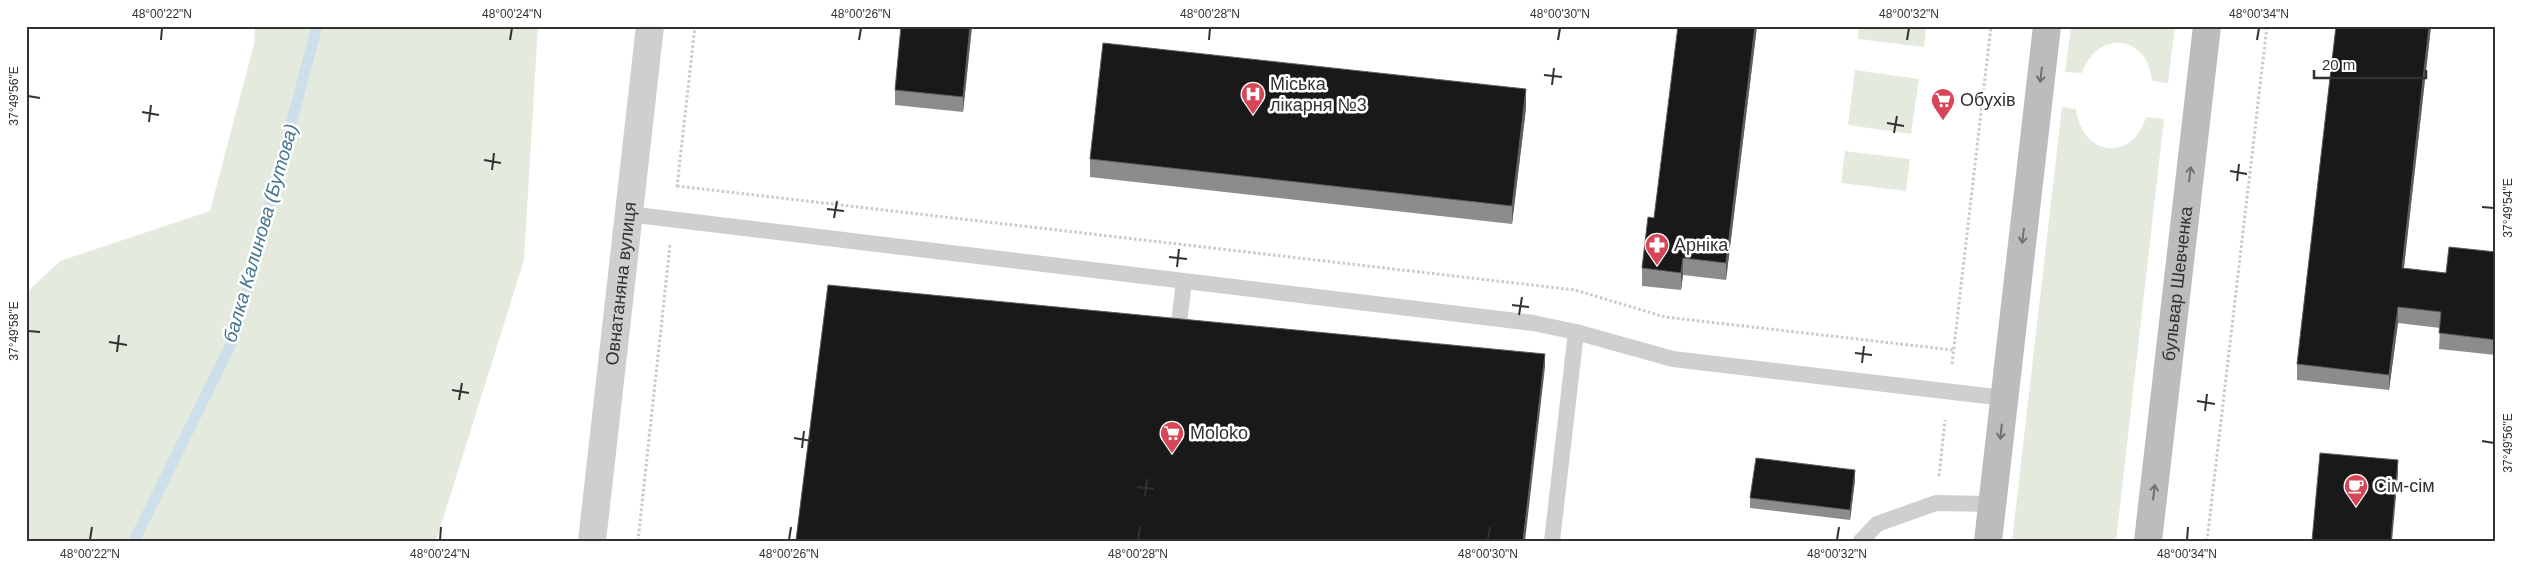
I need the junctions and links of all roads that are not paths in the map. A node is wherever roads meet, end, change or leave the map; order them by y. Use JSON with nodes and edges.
{"nodes":[{"id":1,"x":650,"y":26,"type":"edge"},
{"id":2,"x":2047,"y":26,"type":"edge"},
{"id":3,"x":2207,"y":26,"type":"edge"},
{"id":4,"x":628,"y":214,"type":"junction"},
{"id":5,"x":1184,"y":281,"type":"junction"},
{"id":6,"x":1576,"y":332,"type":"junction"},
{"id":7,"x":1176,"y":352,"type":"edge"},
{"id":8,"x":2004,"y":398,"type":"junction"},
{"id":9,"x":1993,"y":504,"type":"junction"},
{"id":10,"x":592,"y":541,"type":"edge"},
{"id":11,"x":1552,"y":541,"type":"edge"},
{"id":12,"x":1861,"y":541,"type":"edge"},
{"id":13,"x":1988,"y":541,"type":"edge"},
{"id":14,"x":2148,"y":541,"type":"edge"}],
"edges":[{"from":1,"to":4,"type":"street","name":"Овнатаняна вулиця"},
{"from":2,"to":8,"type":"main road","one_way":true},
{"from":14,"to":3,"type":"main road","name":"бульвар Шевченка","one_way":true},
{"from":4,"to":5,"type":"lane"},
{"from":4,"to":10,"type":"street","name":"Овнатаняна вулиця"},
{"from":5,"to":6,"type":"lane"},
{"from":5,"to":7,"type":"lane"},
{"from":6,"to":8,"type":"lane"},
{"from":6,"to":11,"type":"lane"},
{"from":8,"to":9,"type":"main road","one_way":true},
{"from":9,"to":12,"type":"lane"},
{"from":9,"to":13,"type":"main road"}]}
